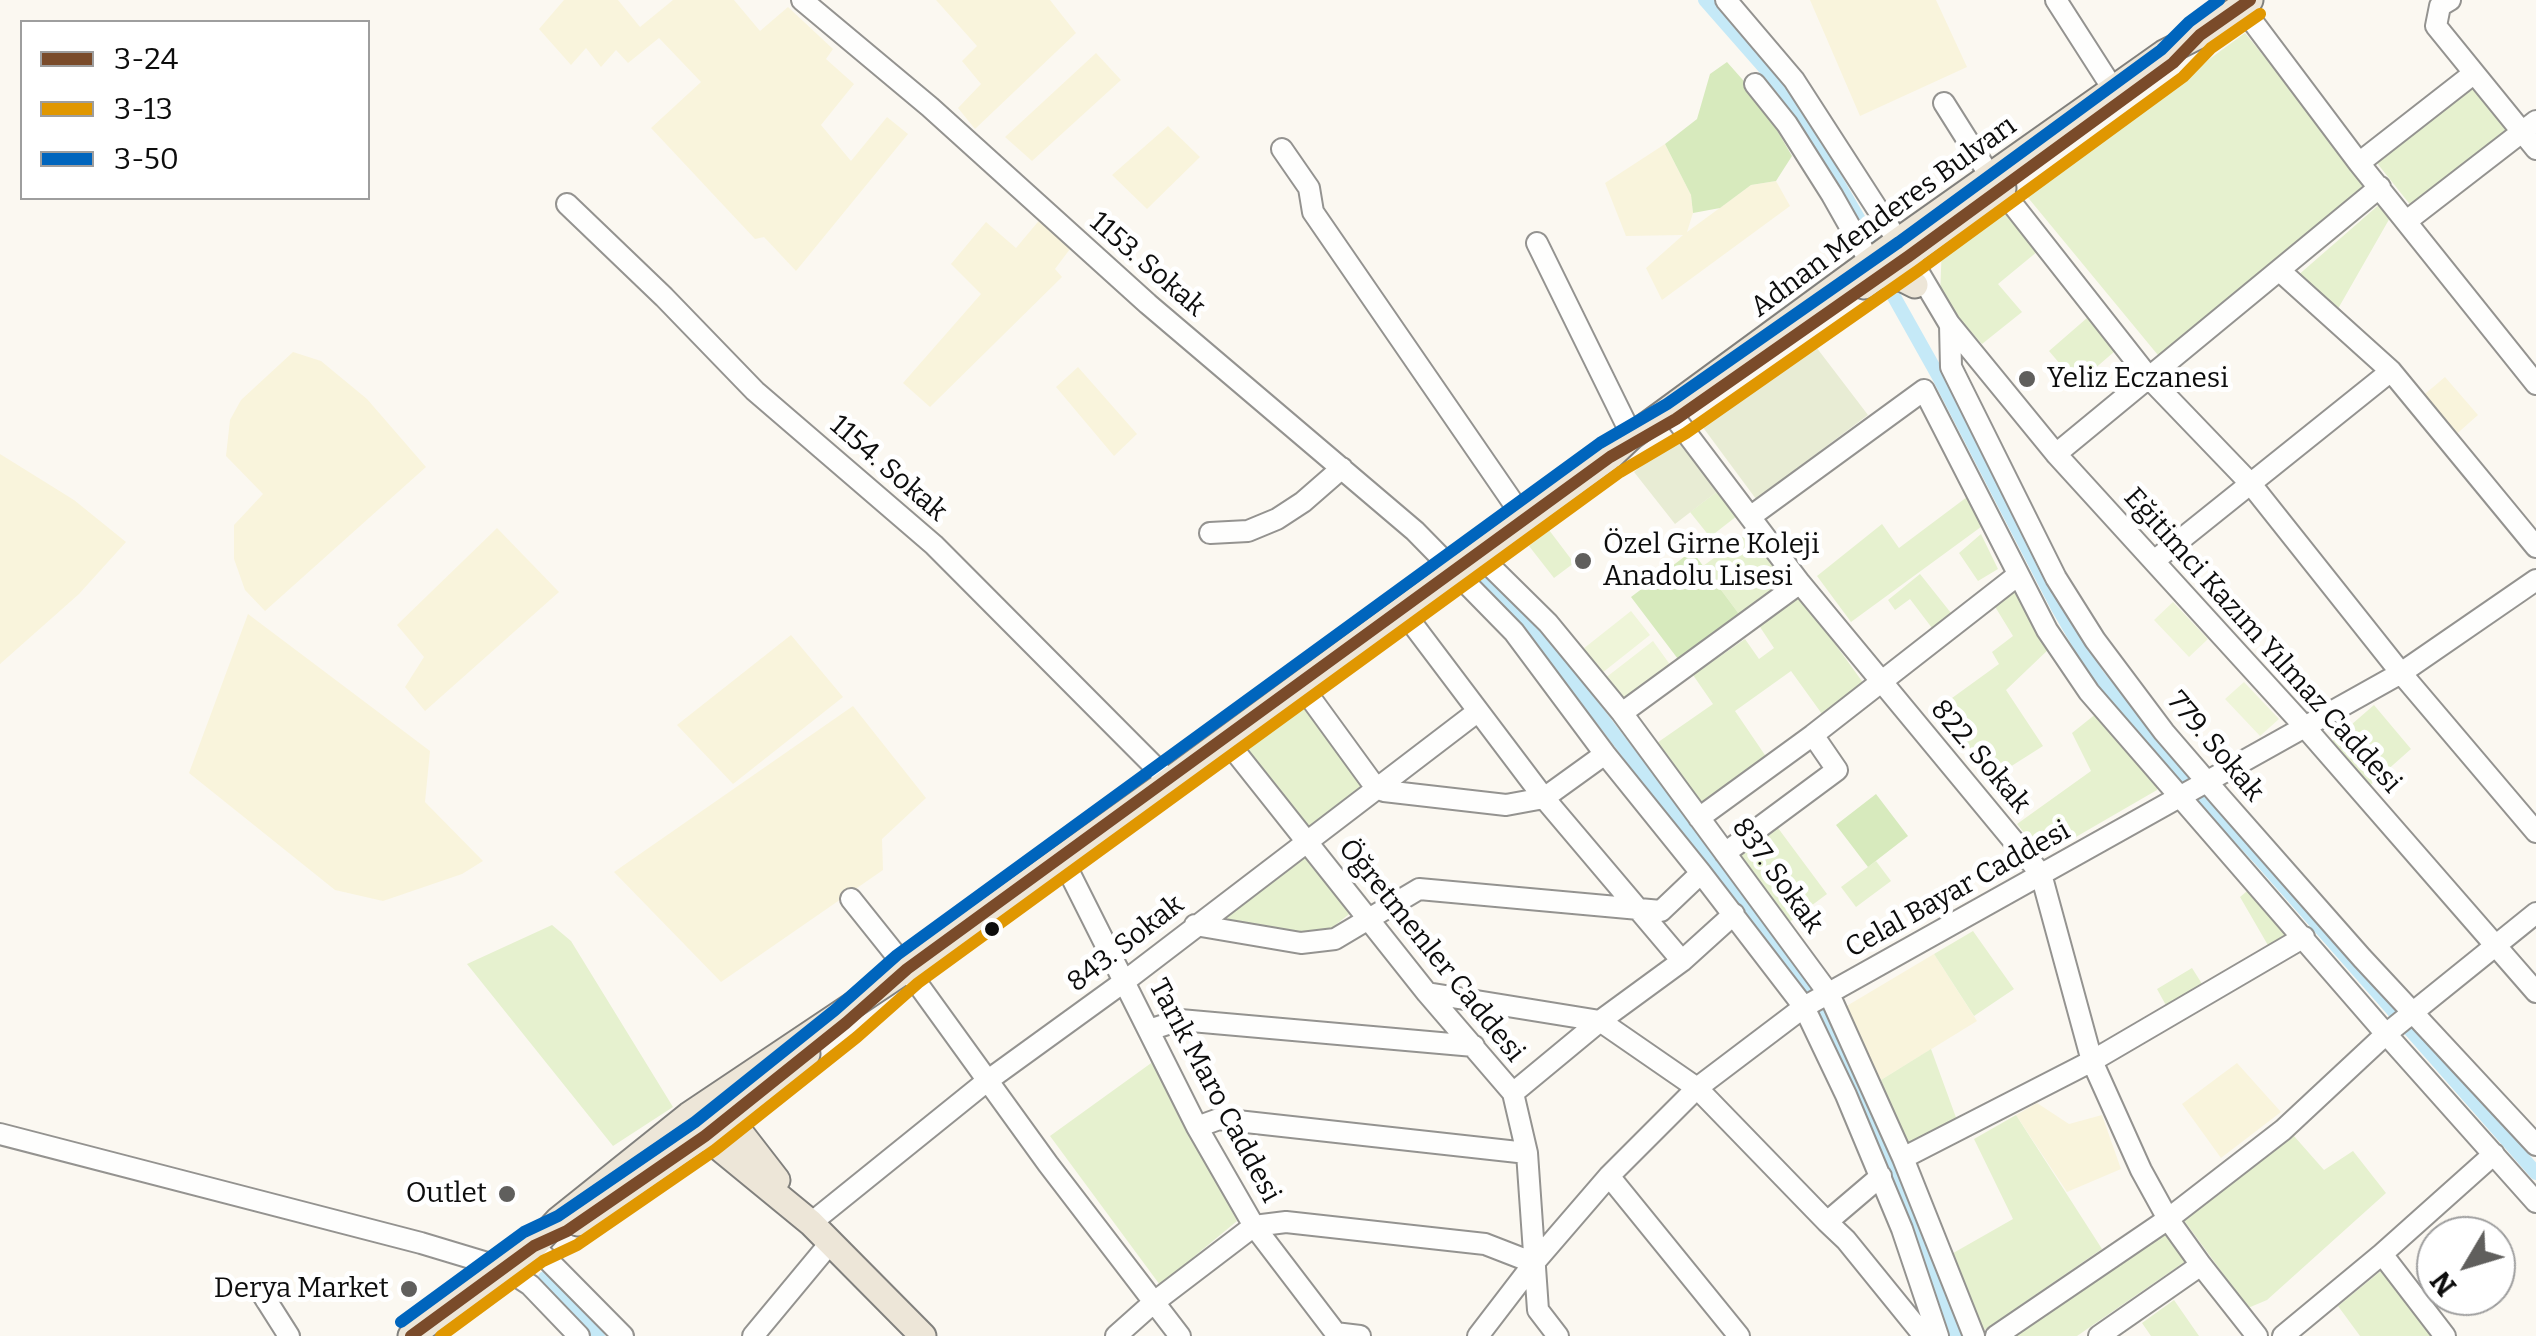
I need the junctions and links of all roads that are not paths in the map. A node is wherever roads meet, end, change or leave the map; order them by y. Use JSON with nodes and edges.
{"nodes":[{"id":1,"x":802,"y":0,"type":"edge"},
{"id":2,"x":1726,"y":0,"type":"edge"},
{"id":3,"x":2450,"y":0,"type":"edge"},
{"id":4,"x":2059,"y":1,"type":"edge"},
{"id":5,"x":2245,"y":3,"type":"edge"},
{"id":6,"x":2200,"y":35,"type":"junction"},
{"id":7,"x":2473,"y":74,"type":"junction"},
{"id":8,"x":1755,"y":84,"type":"dead end"},
{"id":9,"x":2113,"y":89,"type":"junction"},
{"id":10,"x":1944,"y":102,"type":"dead end"},
{"id":11,"x":2529,"y":126,"type":"edge"},
{"id":12,"x":2536,"y":149,"type":"edge"},
{"id":13,"x":1282,"y":150,"type":"dead end"},
{"id":14,"x":2359,"y":163,"type":"junction"},
{"id":15,"x":1990,"y":176,"type":"junction"},
{"id":16,"x":2380,"y":188,"type":"junction"},
{"id":17,"x":2010,"y":201,"type":"dead end"},
{"id":18,"x":568,"y":204,"type":"dead end"},
{"id":19,"x":2408,"y":220,"type":"junction"},
{"id":20,"x":1537,"y":243,"type":"dead end"},
{"id":21,"x":1890,"y":257,"type":"junction"},
{"id":22,"x":2280,"y":271,"type":"junction"},
{"id":23,"x":1916,"y":286,"type":"joint"},
{"id":24,"x":1950,"y":324,"type":"junction"},
{"id":25,"x":2391,"y":372,"type":"junction"},
{"id":26,"x":2150,"y":379,"type":"junction"},
{"id":27,"x":2536,"y":384,"type":"edge"},
{"id":28,"x":1672,"y":414,"type":"junction"},
{"id":29,"x":1632,"y":436,"type":"junction"},
{"id":30,"x":2056,"y":454,"type":"junction"},
{"id":31,"x":1610,"y":457,"type":"junction"},
{"id":32,"x":1342,"y":468,"type":"junction"},
{"id":33,"x":2250,"y":483,"type":"junction"},
{"id":34,"x":1750,"y":517,"type":"junction"},
{"id":35,"x":1525,"y":520,"type":"junction"},
{"id":36,"x":1210,"y":533,"type":"dead end"},
{"id":37,"x":2536,"y":547,"type":"edge"},
{"id":38,"x":1479,"y":554,"type":"junction"},
{"id":39,"x":2154,"y":561,"type":"junction"},
{"id":40,"x":1454,"y":572,"type":"junction"},
{"id":41,"x":2018,"y":575,"type":"junction"},
{"id":42,"x":2536,"y":580,"type":"edge"},
{"id":43,"x":1800,"y":583,"type":"junction"},
{"id":44,"x":1402,"y":610,"type":"junction"},
{"id":45,"x":2401,"y":673,"type":"junction"},
{"id":46,"x":1881,"y":681,"type":"junction"},
{"id":47,"x":1301,"y":685,"type":"junction"},
{"id":48,"x":1478,"y":712,"type":"junction"},
{"id":49,"x":1622,"y":712,"type":"junction"},
{"id":50,"x":2304,"y":726,"type":"junction"},
{"id":51,"x":1813,"y":735,"type":"junction"},
{"id":52,"x":1226,"y":740,"type":"junction"},
{"id":53,"x":1605,"y":754,"type":"junction"},
{"id":54,"x":2208,"y":781,"type":"junction"},
{"id":55,"x":1169,"y":782,"type":"junction"},
{"id":56,"x":1376,"y":788,"type":"junction"},
{"id":57,"x":2180,"y":797,"type":"junction"},
{"id":58,"x":1544,"y":798,"type":"junction"},
{"id":59,"x":1699,"y":818,"type":"junction"},
{"id":60,"x":2536,"y":832,"type":"edge"},
{"id":61,"x":1306,"y":841,"type":"junction"},
{"id":62,"x":1725,"y":853,"type":"junction"},
{"id":63,"x":1062,"y":858,"type":"junction"},
{"id":64,"x":1701,"y":872,"type":"junction"},
{"id":65,"x":2041,"y":874,"type":"junction"},
{"id":66,"x":851,"y":899,"type":"dead end"},
{"id":67,"x":1639,"y":910,"type":"junction"},
{"id":68,"x":2536,"y":913,"type":"edge"},
{"id":69,"x":1734,"y":914,"type":"junction"},
{"id":70,"x":1372,"y":920,"type":"junction"},
{"id":71,"x":1195,"y":926,"type":"junction"},
{"id":72,"x":2304,"y":937,"type":"junction"},
{"id":73,"x":2496,"y":945,"type":"junction"},
{"id":74,"x":1682,"y":961,"type":"junction"},
{"id":75,"x":907,"y":970,"type":"junction"},
{"id":76,"x":1125,"y":981,"type":"junction"},
{"id":77,"x":2536,"y":992,"type":"edge"},
{"id":78,"x":1427,"y":993,"type":"junction"},
{"id":79,"x":1829,"y":994,"type":"junction"},
{"id":80,"x":1804,"y":1007,"type":"junction"},
{"id":81,"x":2413,"y":1012,"type":"junction"},
{"id":82,"x":1600,"y":1022,"type":"junction"},
{"id":83,"x":1150,"y":1030,"type":"junction"},
{"id":84,"x":2386,"y":1034,"type":"junction"},
{"id":85,"x":1474,"y":1046,"type":"junction"},
{"id":86,"x":2092,"y":1061,"type":"junction"},
{"id":87,"x":987,"y":1081,"type":"junction"},
{"id":88,"x":766,"y":1088,"type":"junction"},
{"id":89,"x":1697,"y":1088,"type":"junction"},
{"id":90,"x":1513,"y":1093,"type":"junction"},
{"id":91,"x":722,"y":1108,"type":"junction"},
{"id":92,"x":697,"y":1126,"type":"junction"},
{"id":93,"x":1198,"y":1128,"type":"junction"},
{"id":94,"x":0,"y":1134,"type":"edge"},
{"id":95,"x":2533,"y":1136,"type":"edge"},
{"id":96,"x":1527,"y":1153,"type":"junction"},
{"id":97,"x":2494,"y":1154,"type":"junction"},
{"id":98,"x":744,"y":1156,"type":"junction"},
{"id":99,"x":1903,"y":1158,"type":"junction"},
{"id":100,"x":670,"y":1160,"type":"junction"},
{"id":101,"x":1608,"y":1176,"type":"junction"},
{"id":102,"x":1881,"y":1176,"type":"junction"},
{"id":103,"x":2536,"y":1202,"type":"edge"},
{"id":104,"x":2168,"y":1218,"type":"junction"},
{"id":105,"x":1827,"y":1222,"type":"junction"},
{"id":106,"x":811,"y":1223,"type":"junction"},
{"id":107,"x":1254,"y":1226,"type":"junction"},
{"id":108,"x":831,"y":1242,"type":"junction"},
{"id":109,"x":534,"y":1246,"type":"junction"},
{"id":110,"x":2382,"y":1254,"type":"junction"},
{"id":111,"x":1534,"y":1263,"type":"junction"},
{"id":112,"x":2201,"y":1265,"type":"junction"},
{"id":113,"x":504,"y":1268,"type":"junction"},
{"id":114,"x":262,"y":1295,"type":"dead end"},
{"id":115,"x":1153,"y":1303,"type":"junction"},
{"id":116,"x":1336,"y":1334,"type":"edge"},
{"id":117,"x":289,"y":1336,"type":"edge"},
{"id":118,"x":411,"y":1336,"type":"edge"},
{"id":119,"x":580,"y":1336,"type":"edge"},
{"id":120,"x":623,"y":1336,"type":"edge"},
{"id":121,"x":753,"y":1336,"type":"edge"},
{"id":122,"x":923,"y":1336,"type":"edge"},
{"id":123,"x":1116,"y":1336,"type":"edge"},
{"id":124,"x":1180,"y":1336,"type":"edge"},
{"id":125,"x":1360,"y":1336,"type":"edge"},
{"id":126,"x":1478,"y":1336,"type":"edge"},
{"id":127,"x":1558,"y":1336,"type":"edge"},
{"id":128,"x":1739,"y":1336,"type":"edge"},
{"id":129,"x":1924,"y":1336,"type":"edge"},
{"id":130,"x":1938,"y":1336,"type":"edge"},
{"id":131,"x":1974,"y":1336,"type":"edge"},
{"id":132,"x":1996,"y":1336,"type":"edge"},
{"id":133,"x":2099,"y":1336,"type":"edge"},
{"id":134,"x":2258,"y":1336,"type":"edge"},
{"id":135,"x":2282,"y":1336,"type":"edge"},
{"id":136,"x":2446,"y":1336,"type":"edge"}],
"edges":[{"from":1,"to":32,"type":"street","name":"1153. Sokak"},
{"from":2,"to":21,"type":"street"},
{"from":3,"to":7,"type":"street"},
{"from":4,"to":9,"type":"street"},
{"from":5,"to":6,"type":"main road","name":"Adnan Menderes Bulvarı"},
{"from":5,"to":14,"type":"street"},
{"from":6,"to":9,"type":"main road","name":"Adnan Menderes Bulvarı"},
{"from":6,"to":21,"type":"main road","name":"Adnan Menderes Bulvarı"},
{"from":7,"to":11,"type":"street"},
{"from":7,"to":14,"type":"street"},
{"from":8,"to":21,"type":"street"},
{"from":9,"to":15,"type":"main road","name":"Adnan Menderes Bulvarı"},
{"from":10,"to":15,"type":"street"},
{"from":11,"to":12,"type":"street"},
{"from":11,"to":19,"type":"street"},
{"from":13,"to":35,"type":"street"},
{"from":14,"to":16,"type":"street"},
{"from":15,"to":21,"type":"main road","name":"Adnan Menderes Bulvarı"},
{"from":16,"to":19,"type":"street"},
{"from":16,"to":22,"type":"street"},
{"from":17,"to":26,"type":"street"},
{"from":18,"to":55,"type":"street","name":"1154. Sokak"},
{"from":19,"to":27,"type":"street"},
{"from":20,"to":29,"type":"street"},
{"from":21,"to":23,"type":"main road"},
{"from":21,"to":24,"type":"street","name":"Eğitimci Kazım Yılmaz Caddesi"},
{"from":21,"to":28,"type":"main road","name":"Adnan Menderes Bulvarı"},
{"from":22,"to":25,"type":"street"},
{"from":22,"to":26,"type":"street"},
{"from":23,"to":24,"type":"street","name":"Eğitimci Kazım Yılmaz Caddesi"},
{"from":24,"to":30,"type":"street","name":"Eğitimci Kazım Yılmaz Caddesi"},
{"from":24,"to":54,"type":"street","name":"779. Sokak"},
{"from":25,"to":33,"type":"street"},
{"from":25,"to":37,"type":"street"},
{"from":26,"to":30,"type":"street"},
{"from":26,"to":33,"type":"street"},
{"from":28,"to":29,"type":"main road","name":"Adnan Menderes Bulvarı"},
{"from":28,"to":31,"type":"main road","name":"Adnan Menderes Bulvarı"},
{"from":28,"to":34,"type":"street","name":"822. Sokak"},
{"from":29,"to":31,"type":"main road","name":"Adnan Menderes Bulvarı"},
{"from":30,"to":39,"type":"street","name":"Eğitimci Kazım Yılmaz Caddesi"},
{"from":31,"to":35,"type":"main road","name":"Adnan Menderes Bulvarı"},
{"from":32,"to":36,"type":"street"},
{"from":32,"to":40,"type":"street","name":"1153. Sokak"},
{"from":33,"to":39,"type":"street"},
{"from":33,"to":45,"type":"street"},
{"from":34,"to":41,"type":"street"},
{"from":34,"to":43,"type":"street","name":"822. Sokak"},
{"from":35,"to":38,"type":"main road","name":"Adnan Menderes Bulvarı"},
{"from":38,"to":40,"type":"main road","name":"Adnan Menderes Bulvarı"},
{"from":38,"to":49,"type":"street","name":"837. Sokak"},
{"from":39,"to":50,"type":"street","name":"Eğitimci Kazım Yılmaz Caddesi"},
{"from":40,"to":44,"type":"main road","name":"Adnan Menderes Bulvarı"},
{"from":40,"to":53,"type":"street","name":"837. Sokak"},
{"from":41,"to":46,"type":"street"},
{"from":41,"to":57,"type":"street"},
{"from":42,"to":45,"type":"street","name":"Celal Bayar Caddesi"},
{"from":43,"to":46,"type":"street","name":"822. Sokak"},
{"from":43,"to":49,"type":"street"},
{"from":44,"to":47,"type":"main road","name":"Adnan Menderes Bulvarı"},
{"from":44,"to":48,"type":"street"},
{"from":45,"to":50,"type":"street","name":"Celal Bayar Caddesi"},
{"from":45,"to":60,"type":"street"},
{"from":46,"to":51,"type":"street"},
{"from":46,"to":65,"type":"street","name":"822. Sokak"},
{"from":47,"to":52,"type":"main road","name":"Adnan Menderes Bulvarı"},
{"from":47,"to":56,"type":"street"},
{"from":48,"to":56,"type":"street","name":"843. Sokak"},
{"from":48,"to":58,"type":"street"},
{"from":49,"to":59,"type":"street","name":"837. Sokak"},
{"from":50,"to":54,"type":"street","name":"Celal Bayar Caddesi"},
{"from":50,"to":73,"type":"street","name":"Eğitimci Kazım Yılmaz Caddesi"},
{"from":51,"to":59,"type":"street"},
{"from":51,"to":62,"type":"street"},
{"from":52,"to":55,"type":"main road","name":"Adnan Menderes Bulvarı"},
{"from":52,"to":61,"type":"street","name":"Öğretmenler Caddesi"},
{"from":53,"to":58,"type":"street"},
{"from":53,"to":64,"type":"street","name":"837. Sokak"},
{"from":54,"to":57,"type":"street","name":"Celal Bayar Caddesi"},
{"from":54,"to":81,"type":"street","name":"779. Sokak"},
{"from":55,"to":63,"type":"main road","name":"Adnan Menderes Bulvarı"},
{"from":56,"to":58,"type":"street"},
{"from":56,"to":61,"type":"street","name":"843. Sokak"},
{"from":57,"to":65,"type":"street","name":"Celal Bayar Caddesi"},
{"from":57,"to":72,"type":"street"},
{"from":58,"to":67,"type":"street"},
{"from":59,"to":62,"type":"street","name":"837. Sokak"},
{"from":61,"to":70,"type":"street","name":"Öğretmenler Caddesi"},
{"from":61,"to":71,"type":"street","name":"843. Sokak"},
{"from":62,"to":79,"type":"street","name":"837. Sokak"},
{"from":63,"to":75,"type":"main road","name":"Adnan Menderes Bulvarı"},
{"from":63,"to":76,"type":"street","name":"Tarık Maro Caddesi"},
{"from":64,"to":67,"type":"street"},
{"from":64,"to":69,"type":"street","name":"837. Sokak"},
{"from":65,"to":79,"type":"street","name":"Celal Bayar Caddesi"},
{"from":65,"to":86,"type":"street","name":"822. Sokak"},
{"from":66,"to":75,"type":"street"},
{"from":67,"to":70,"type":"street"},
{"from":67,"to":74,"type":"street"},
{"from":68,"to":73,"type":"street"},
{"from":69,"to":74,"type":"street"},
{"from":69,"to":80,"type":"street","name":"837. Sokak"},
{"from":70,"to":71,"type":"street"},
{"from":70,"to":78,"type":"street","name":"Öğretmenler Caddesi"},
{"from":71,"to":76,"type":"street","name":"843. Sokak"},
{"from":72,"to":84,"type":"street"},
{"from":72,"to":86,"type":"street"},
{"from":73,"to":77,"type":"street","name":"Eğitimci Kazım Yılmaz Caddesi"},
{"from":73,"to":81,"type":"street"},
{"from":74,"to":82,"type":"street"},
{"from":75,"to":87,"type":"street"},
{"from":75,"to":88,"type":"main road","name":"Adnan Menderes Bulvarı"},
{"from":75,"to":91,"type":"main road","name":"Adnan Menderes Bulvarı"},
{"from":76,"to":83,"type":"street","name":"Tarık Maro Caddesi"},
{"from":76,"to":87,"type":"street","name":"843. Sokak"},
{"from":78,"to":82,"type":"street"},
{"from":78,"to":85,"type":"street","name":"Öğretmenler Caddesi"},
{"from":79,"to":80,"type":"street","name":"Celal Bayar Caddesi"},
{"from":79,"to":99,"type":"street","name":"837. Sokak"},
{"from":80,"to":89,"type":"street","name":"Celal Bayar Caddesi"},
{"from":80,"to":102,"type":"street","name":"837. Sokak"},
{"from":81,"to":84,"type":"street"},
{"from":81,"to":95,"type":"street","name":"779. Sokak"},
{"from":82,"to":89,"type":"street"},
{"from":82,"to":90,"type":"street"},
{"from":83,"to":85,"type":"street"},
{"from":83,"to":93,"type":"street","name":"Tarık Maro Caddesi"},
{"from":84,"to":97,"type":"street"},
{"from":84,"to":104,"type":"street"},
{"from":85,"to":90,"type":"street","name":"Öğretmenler Caddesi"},
{"from":86,"to":99,"type":"street"},
{"from":86,"to":104,"type":"street","name":"822. Sokak"},
{"from":87,"to":106,"type":"street","name":"843. Sokak"},
{"from":87,"to":115,"type":"street"},
{"from":88,"to":91,"type":"main road","name":"Adnan Menderes Bulvarı"},
{"from":88,"to":98,"type":"main road"},
{"from":89,"to":101,"type":"street","name":"Celal Bayar Caddesi"},
{"from":89,"to":105,"type":"street"},
{"from":90,"to":96,"type":"street","name":"Öğretmenler Caddesi"},
{"from":91,"to":92,"type":"main road","name":"Adnan Menderes Bulvarı"},
{"from":91,"to":98,"type":"main road"},
{"from":92,"to":98,"type":"main road"},
{"from":92,"to":100,"type":"main road","name":"Adnan Menderes Bulvarı"},
{"from":92,"to":109,"type":"main road","name":"Adnan Menderes Bulvarı"},
{"from":93,"to":96,"type":"street"},
{"from":93,"to":107,"type":"street","name":"Tarık Maro Caddesi"},
{"from":94,"to":113,"type":"street"},
{"from":96,"to":111,"type":"street","name":"Öğretmenler Caddesi"},
{"from":97,"to":103,"type":"street"},
{"from":97,"to":110,"type":"street"},
{"from":98,"to":100,"type":"main road"},
{"from":98,"to":106,"type":"main road"},
{"from":99,"to":131,"type":"street","name":"837. Sokak"},
{"from":100,"to":109,"type":"main road","name":"Adnan Menderes Bulvarı"},
{"from":101,"to":111,"type":"street","name":"Celal Bayar Caddesi"},
{"from":101,"to":128,"type":"street"},
{"from":102,"to":105,"type":"street"},
{"from":102,"to":130,"type":"street","name":"837. Sokak"},
{"from":104,"to":112,"type":"street","name":"822. Sokak"},
{"from":104,"to":132,"type":"street"},
{"from":105,"to":129,"type":"street"},
{"from":106,"to":108,"type":"main road"},
{"from":107,"to":111,"type":"street"},
{"from":107,"to":115,"type":"street"},
{"from":107,"to":116,"type":"street","name":"Tarık Maro Caddesi"},
{"from":108,"to":121,"type":"street"},
{"from":108,"to":122,"type":"main road"},
{"from":109,"to":113,"type":"main road","name":"Adnan Menderes Bulvarı"},
{"from":109,"to":120,"type":"street"},
{"from":110,"to":135,"type":"street"},
{"from":110,"to":136,"type":"street"},
{"from":111,"to":126,"type":"street","name":"Celal Bayar Caddesi"},
{"from":111,"to":127,"type":"street","name":"Öğretmenler Caddesi"},
{"from":112,"to":133,"type":"street"},
{"from":112,"to":134,"type":"street","name":"822. Sokak"},
{"from":113,"to":118,"type":"main road","name":"Adnan Menderes Bulvarı"},
{"from":113,"to":119,"type":"street"},
{"from":114,"to":117,"type":"street"},
{"from":115,"to":123,"type":"street"},
{"from":115,"to":124,"type":"street"},
{"from":116,"to":125,"type":"street"}]}
